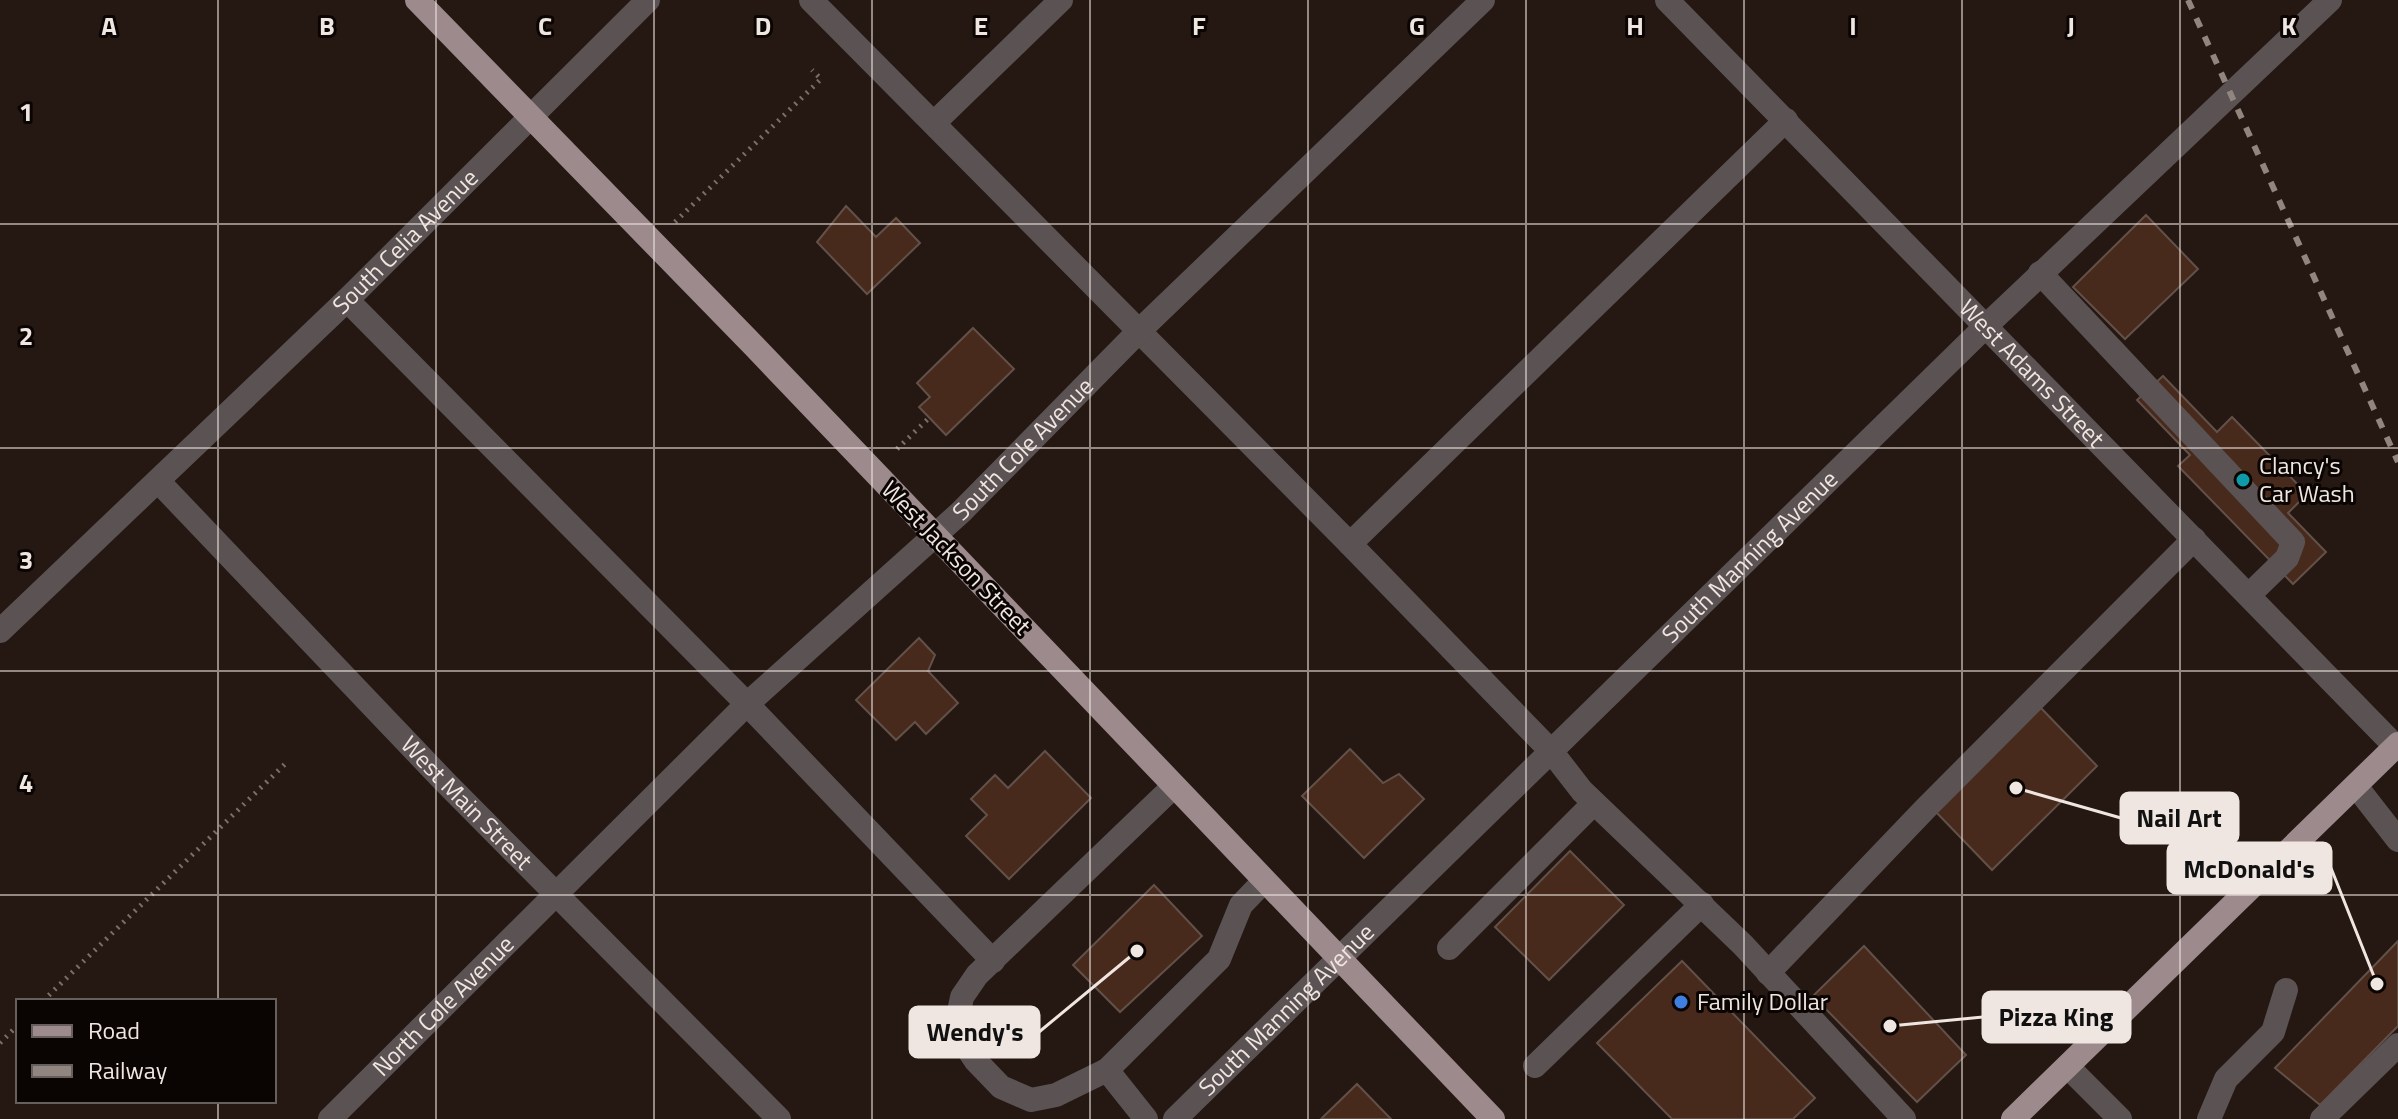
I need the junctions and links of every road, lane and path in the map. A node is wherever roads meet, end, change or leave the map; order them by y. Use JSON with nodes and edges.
{"nodes":[{"id":1,"x":417,"y":0,"type":"edge"},
{"id":2,"x":648,"y":0,"type":"edge"},
{"id":3,"x":811,"y":0,"type":"edge"},
{"id":4,"x":1061,"y":0,"type":"edge"},
{"id":5,"x":1483,"y":0,"type":"edge"},
{"id":6,"x":1667,"y":0,"type":"edge"},
{"id":7,"x":2322,"y":3,"type":"edge"},
{"id":8,"x":812,"y":70,"type":"dead end"},
{"id":9,"x":531,"y":117,"type":"junction"},
{"id":10,"x":1786,"y":120,"type":"junction"},
{"id":11,"x":935,"y":122,"type":"junction"},
{"id":12,"x":675,"y":222,"type":"dead end"},
{"id":13,"x":2040,"y":273,"type":"junction"},
{"id":14,"x":347,"y":300,"type":"junction"},
{"id":15,"x":1987,"y":325,"type":"junction"},
{"id":16,"x":1138,"y":332,"type":"junction"},
{"id":17,"x":929,"y":418,"type":"dead end"},
{"id":18,"x":897,"y":449,"type":"dead end"},
{"id":19,"x":158,"y":481,"type":"junction"},
{"id":20,"x":934,"y":536,"type":"junction"},
{"id":21,"x":2194,"y":539,"type":"junction"},
{"id":22,"x":1350,"y":544,"type":"junction"},
{"id":23,"x":2249,"y":595,"type":"junction"},
{"id":24,"x":0,"y":631,"type":"edge"},
{"id":25,"x":747,"y":704,"type":"junction"},
{"id":26,"x":2397,"y":746,"type":"edge"},
{"id":27,"x":1551,"y":751,"type":"junction"},
{"id":28,"x":285,"y":764,"type":"dead end"},
{"id":29,"x":2356,"y":786,"type":"junction"},
{"id":30,"x":1173,"y":787,"type":"junction"},
{"id":31,"x":1594,"y":803,"type":"junction"},
{"id":32,"x":2398,"y":840,"type":"edge"},
{"id":33,"x":1264,"y":881,"type":"junction"},
{"id":34,"x":557,"y":891,"type":"junction"},
{"id":35,"x":1702,"y":904,"type":"junction"},
{"id":36,"x":1449,"y":948,"type":"dead end"},
{"id":37,"x":1341,"y":959,"type":"junction"},
{"id":38,"x":993,"y":961,"type":"junction"},
{"id":39,"x":1768,"y":973,"type":"junction"},
{"id":40,"x":2286,"y":990,"type":"dead end"},
{"id":41,"x":45,"y":999,"type":"edge"},
{"id":42,"x":16,"y":1027,"type":"edge"},
{"id":43,"x":0,"y":1043,"type":"edge"},
{"id":44,"x":2398,"y":1045,"type":"edge"},
{"id":45,"x":1535,"y":1066,"type":"dead end"},
{"id":46,"x":2068,"y":1067,"type":"junction"},
{"id":47,"x":1107,"y":1070,"type":"junction"},
{"id":48,"x":330,"y":1119,"type":"edge"},
{"id":49,"x":779,"y":1119,"type":"edge"},
{"id":50,"x":1146,"y":1119,"type":"edge"},
{"id":51,"x":1175,"y":1119,"type":"edge"},
{"id":52,"x":1493,"y":1119,"type":"edge"},
{"id":53,"x":1904,"y":1119,"type":"edge"},
{"id":54,"x":2013,"y":1119,"type":"edge"},
{"id":55,"x":2120,"y":1119,"type":"edge"},
{"id":56,"x":2209,"y":1119,"type":"edge"},
{"id":57,"x":2322,"y":1119,"type":"edge"}],
"edges":[{"from":1,"to":9,"type":"main road","name":"West Jackson Street"},
{"from":2,"to":9,"type":"street","name":"South Celia Avenue"},
{"from":3,"to":11,"type":"street"},
{"from":4,"to":11,"type":"street"},
{"from":5,"to":16,"type":"street","name":"South Cole Avenue"},
{"from":6,"to":10,"type":"street","name":"West Adams Street"},
{"from":7,"to":13,"type":"street","name":"South Manning Avenue"},
{"from":8,"to":12,"type":"path"},
{"from":9,"to":14,"type":"street","name":"South Celia Avenue"},
{"from":9,"to":20,"type":"main road","name":"West Jackson Street"},
{"from":10,"to":15,"type":"street","name":"West Adams Street"},
{"from":10,"to":22,"type":"street"},
{"from":11,"to":16,"type":"street"},
{"from":13,"to":15,"type":"street","name":"South Manning Avenue"},
{"from":13,"to":23,"type":"street"},
{"from":14,"to":19,"type":"street","name":"South Celia Avenue"},
{"from":14,"to":25,"type":"street"},
{"from":15,"to":21,"type":"street","name":"West Adams Street"},
{"from":15,"to":27,"type":"street","name":"South Manning Avenue"},
{"from":16,"to":20,"type":"street","name":"South Cole Avenue"},
{"from":16,"to":22,"type":"street"},
{"from":17,"to":18,"type":"path"},
{"from":19,"to":24,"type":"street","name":"South Celia Avenue"},
{"from":19,"to":34,"type":"street","name":"West Main Street"},
{"from":20,"to":25,"type":"street","name":"South Cole Avenue"},
{"from":20,"to":30,"type":"main road","name":"West Jackson Street"},
{"from":21,"to":23,"type":"street","name":"West Adams Street"},
{"from":21,"to":39,"type":"street"},
{"from":22,"to":27,"type":"street"},
{"from":23,"to":26,"type":"street","name":"West Adams Street"},
{"from":25,"to":34,"type":"street","name":"South Cole Avenue"},
{"from":25,"to":38,"type":"street"},
{"from":26,"to":29,"type":"main road"},
{"from":27,"to":31,"type":"street"},
{"from":27,"to":37,"type":"street","name":"South Manning Avenue"},
{"from":28,"to":41,"type":"path"},
{"from":29,"to":32,"type":"street"},
{"from":29,"to":46,"type":"main road"},
{"from":30,"to":33,"type":"main road","name":"West Jackson Street"},
{"from":30,"to":38,"type":"street"},
{"from":31,"to":35,"type":"street"},
{"from":31,"to":36,"type":"street"},
{"from":33,"to":37,"type":"main road","name":"West Jackson Street"},
{"from":33,"to":47,"type":"street"},
{"from":34,"to":48,"type":"street","name":"North Cole Avenue"},
{"from":34,"to":49,"type":"street","name":"West Main Street"},
{"from":35,"to":39,"type":"street"},
{"from":35,"to":45,"type":"street"},
{"from":37,"to":51,"type":"street","name":"South Manning Avenue"},
{"from":37,"to":52,"type":"main road","name":"West Jackson Street"},
{"from":38,"to":47,"type":"street"},
{"from":39,"to":53,"type":"street"},
{"from":40,"to":56,"type":"street"},
{"from":42,"to":43,"type":"path"},
{"from":44,"to":57,"type":"street"},
{"from":46,"to":54,"type":"main road"},
{"from":46,"to":55,"type":"street"},
{"from":47,"to":50,"type":"street"}]}
